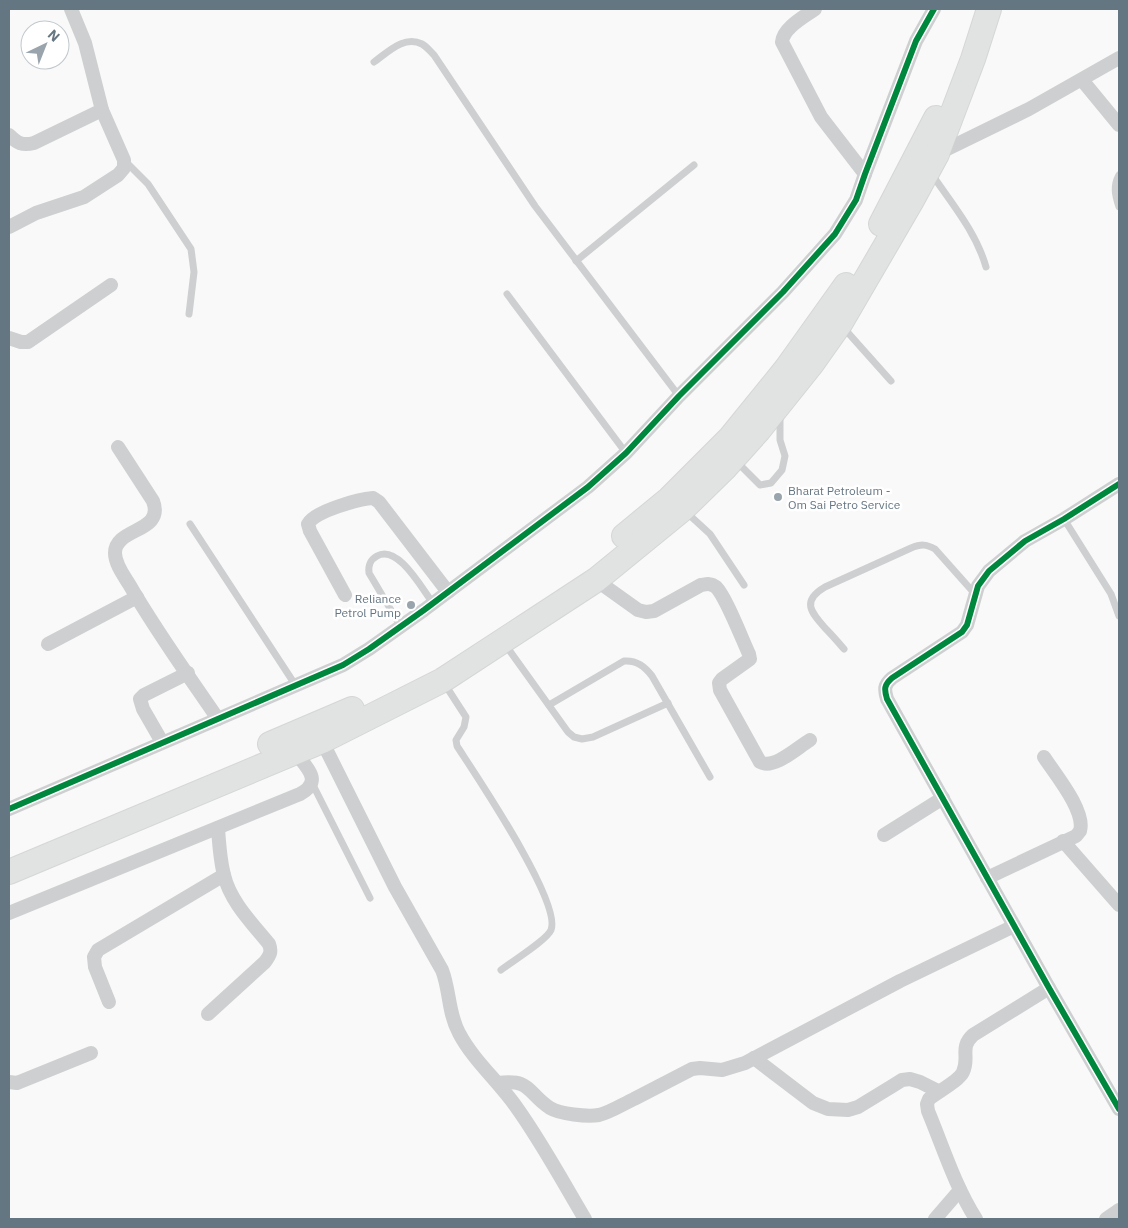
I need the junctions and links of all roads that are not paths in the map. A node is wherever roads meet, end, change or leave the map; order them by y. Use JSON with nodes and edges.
{"nodes":[{"id":1,"x":71,"y":9,"type":"edge"},
{"id":2,"x":815,"y":9,"type":"edge"},
{"id":3,"x":934,"y":9,"type":"edge"},
{"id":4,"x":974,"y":9,"type":"edge"},
{"id":5,"x":990,"y":9,"type":"edge"},
{"id":6,"x":1119,"y":58,"type":"edge"},
{"id":7,"x":374,"y":62,"type":"dead end"},
{"id":8,"x":1082,"y":80,"type":"junction"},
{"id":9,"x":102,"y":110,"type":"junction"},
{"id":10,"x":1119,"y":125,"type":"edge"},
{"id":11,"x":9,"y":135,"type":"edge"},
{"id":12,"x":124,"y":160,"type":"junction"},
{"id":13,"x":932,"y":162,"type":"junction"},
{"id":14,"x":694,"y":165,"type":"dead end"},
{"id":15,"x":865,"y":174,"type":"junction"},
{"id":16,"x":1119,"y":175,"type":"edge"},
{"id":17,"x":1119,"y":207,"type":"edge"},
{"id":18,"x":9,"y":227,"type":"edge"},
{"id":19,"x":576,"y":261,"type":"junction"},
{"id":20,"x":986,"y":267,"type":"dead end"},
{"id":21,"x":111,"y":285,"type":"dead end"},
{"id":22,"x":507,"y":294,"type":"dead end"},
{"id":23,"x":190,"y":314,"type":"dead end"},
{"id":24,"x":840,"y":324,"type":"junction"},
{"id":25,"x":9,"y":338,"type":"edge"},
{"id":26,"x":891,"y":381,"type":"dead end"},
{"id":27,"x":679,"y":396,"type":"junction"},
{"id":28,"x":780,"y":402,"type":"junction"},
{"id":29,"x":118,"y":447,"type":"dead end"},
{"id":30,"x":626,"y":453,"type":"junction"},
{"id":31,"x":728,"y":465,"type":"junction"},
{"id":32,"x":1119,"y":484,"type":"edge"},
{"id":33,"x":683,"y":509,"type":"junction"},
{"id":34,"x":1064,"y":520,"type":"junction"},
{"id":35,"x":190,"y":524,"type":"dead end"},
{"id":36,"x":596,"y":580,"type":"junction"},
{"id":37,"x":744,"y":585,"type":"dead end"},
{"id":38,"x":448,"y":592,"type":"junction"},
{"id":39,"x":975,"y":594,"type":"junction"},
{"id":40,"x":345,"y":595,"type":"dead end"},
{"id":41,"x":137,"y":597,"type":"junction"},
{"id":42,"x":433,"y":603,"type":"junction"},
{"id":43,"x":1119,"y":616,"type":"edge"},
{"id":44,"x":401,"y":627,"type":"junction"},
{"id":45,"x":503,"y":642,"type":"junction"},
{"id":46,"x":48,"y":644,"type":"dead end"},
{"id":47,"x":844,"y":649,"type":"dead end"},
{"id":48,"x":188,"y":673,"type":"junction"},
{"id":49,"x":443,"y":680,"type":"junction"},
{"id":50,"x":296,"y":686,"type":"junction"},
{"id":51,"x":668,"y":703,"type":"junction"},
{"id":52,"x":549,"y":705,"type":"junction"},
{"id":53,"x":218,"y":719,"type":"junction"},
{"id":54,"x":810,"y":740,"type":"dead end"},
{"id":55,"x":322,"y":741,"type":"junction"},
{"id":56,"x":162,"y":742,"type":"junction"},
{"id":57,"x":295,"y":752,"type":"junction"},
{"id":58,"x":1044,"y":757,"type":"dead end"},
{"id":59,"x":710,"y":777,"type":"dead end"},
{"id":60,"x":312,"y":783,"type":"junction"},
{"id":61,"x":942,"y":798,"type":"junction"},
{"id":62,"x":9,"y":809,"type":"edge"},
{"id":63,"x":218,"y":828,"type":"junction"},
{"id":64,"x":884,"y":835,"type":"dead end"},
{"id":65,"x":1063,"y":841,"type":"junction"},
{"id":66,"x":9,"y":856,"type":"edge"},
{"id":67,"x":9,"y":872,"type":"edge"},
{"id":68,"x":224,"y":876,"type":"junction"},
{"id":69,"x":987,"y":878,"type":"junction"},
{"id":70,"x":370,"y":898,"type":"dead end"},
{"id":71,"x":1119,"y":905,"type":"edge"},
{"id":72,"x":9,"y":913,"type":"edge"},
{"id":73,"x":1014,"y":926,"type":"junction"},
{"id":74,"x":501,"y":970,"type":"dead end"},
{"id":75,"x":1049,"y":988,"type":"junction"},
{"id":76,"x":109,"y":1002,"type":"dead end"},
{"id":77,"x":208,"y":1014,"type":"dead end"},
{"id":78,"x":91,"y":1053,"type":"dead end"},
{"id":79,"x":754,"y":1058,"type":"junction"},
{"id":80,"x":9,"y":1082,"type":"edge"},
{"id":81,"x":498,"y":1084,"type":"junction"},
{"id":82,"x":938,"y":1091,"type":"junction"},
{"id":83,"x":1119,"y":1109,"type":"edge"},
{"id":84,"x":960,"y":1190,"type":"junction"},
{"id":85,"x":1119,"y":1210,"type":"edge"},
{"id":86,"x":585,"y":1219,"type":"edge"},
{"id":87,"x":935,"y":1219,"type":"edge"},
{"id":88,"x":976,"y":1219,"type":"edge"},
{"id":89,"x":1106,"y":1219,"type":"edge"}],
"edges":[{"from":1,"to":9,"type":"street"},
{"from":2,"to":15,"type":"street"},
{"from":3,"to":15,"type":"street"},
{"from":4,"to":66,"type":"highway"},
{"from":5,"to":13,"type":"highway"},
{"from":6,"to":8,"type":"street"},
{"from":7,"to":19,"type":"lane"},
{"from":8,"to":10,"type":"street"},
{"from":8,"to":13,"type":"street"},
{"from":9,"to":11,"type":"street"},
{"from":9,"to":12,"type":"street"},
{"from":12,"to":18,"type":"street"},
{"from":12,"to":23,"type":"lane"},
{"from":13,"to":20,"type":"lane"},
{"from":13,"to":24,"type":"highway"},
{"from":14,"to":19,"type":"lane"},
{"from":15,"to":27,"type":"street"},
{"from":16,"to":17,"type":"lane"},
{"from":19,"to":27,"type":"lane"},
{"from":21,"to":25,"type":"street"},
{"from":22,"to":30,"type":"lane"},
{"from":24,"to":26,"type":"lane"},
{"from":24,"to":28,"type":"highway"},
{"from":27,"to":30,"type":"street"},
{"from":28,"to":31,"type":"highway"},
{"from":28,"to":31,"type":"lane"},
{"from":29,"to":41,"type":"street"},
{"from":30,"to":38,"type":"street"},
{"from":31,"to":33,"type":"highway"},
{"from":32,"to":34,"type":"street"},
{"from":33,"to":36,"type":"highway"},
{"from":33,"to":37,"type":"lane"},
{"from":34,"to":39,"type":"street"},
{"from":34,"to":43,"type":"lane"},
{"from":35,"to":50,"type":"lane"},
{"from":36,"to":45,"type":"highway"},
{"from":36,"to":54,"type":"street"},
{"from":38,"to":40,"type":"street"},
{"from":38,"to":42,"type":"street"},
{"from":39,"to":47,"type":"lane"},
{"from":39,"to":61,"type":"street"},
{"from":41,"to":46,"type":"street"},
{"from":41,"to":48,"type":"street"},
{"from":42,"to":44,"type":"street"},
{"from":42,"to":44,"type":"lane"},
{"from":44,"to":50,"type":"street"},
{"from":45,"to":49,"type":"highway"},
{"from":45,"to":52,"type":"lane"},
{"from":48,"to":53,"type":"street"},
{"from":48,"to":56,"type":"street"},
{"from":49,"to":55,"type":"highway"},
{"from":49,"to":74,"type":"lane"},
{"from":50,"to":53,"type":"street"},
{"from":51,"to":52,"type":"lane"},
{"from":51,"to":52,"type":"lane"},
{"from":51,"to":59,"type":"lane"},
{"from":53,"to":56,"type":"street"},
{"from":55,"to":57,"type":"highway"},
{"from":55,"to":81,"type":"street"},
{"from":56,"to":62,"type":"street"},
{"from":57,"to":60,"type":"street"},
{"from":57,"to":67,"type":"highway"},
{"from":58,"to":65,"type":"street"},
{"from":60,"to":63,"type":"street"},
{"from":60,"to":70,"type":"lane"},
{"from":61,"to":64,"type":"street"},
{"from":61,"to":69,"type":"street"},
{"from":63,"to":68,"type":"street"},
{"from":63,"to":72,"type":"street"},
{"from":65,"to":69,"type":"street"},
{"from":65,"to":71,"type":"street"},
{"from":68,"to":76,"type":"street"},
{"from":68,"to":77,"type":"street"},
{"from":69,"to":73,"type":"street"},
{"from":73,"to":75,"type":"street"},
{"from":73,"to":79,"type":"street"},
{"from":75,"to":82,"type":"street"},
{"from":75,"to":83,"type":"street"},
{"from":78,"to":80,"type":"street"},
{"from":79,"to":81,"type":"street"},
{"from":79,"to":82,"type":"street"},
{"from":81,"to":86,"type":"street"},
{"from":82,"to":84,"type":"street"},
{"from":84,"to":87,"type":"street"},
{"from":84,"to":88,"type":"street"},
{"from":85,"to":89,"type":"street"}]}
